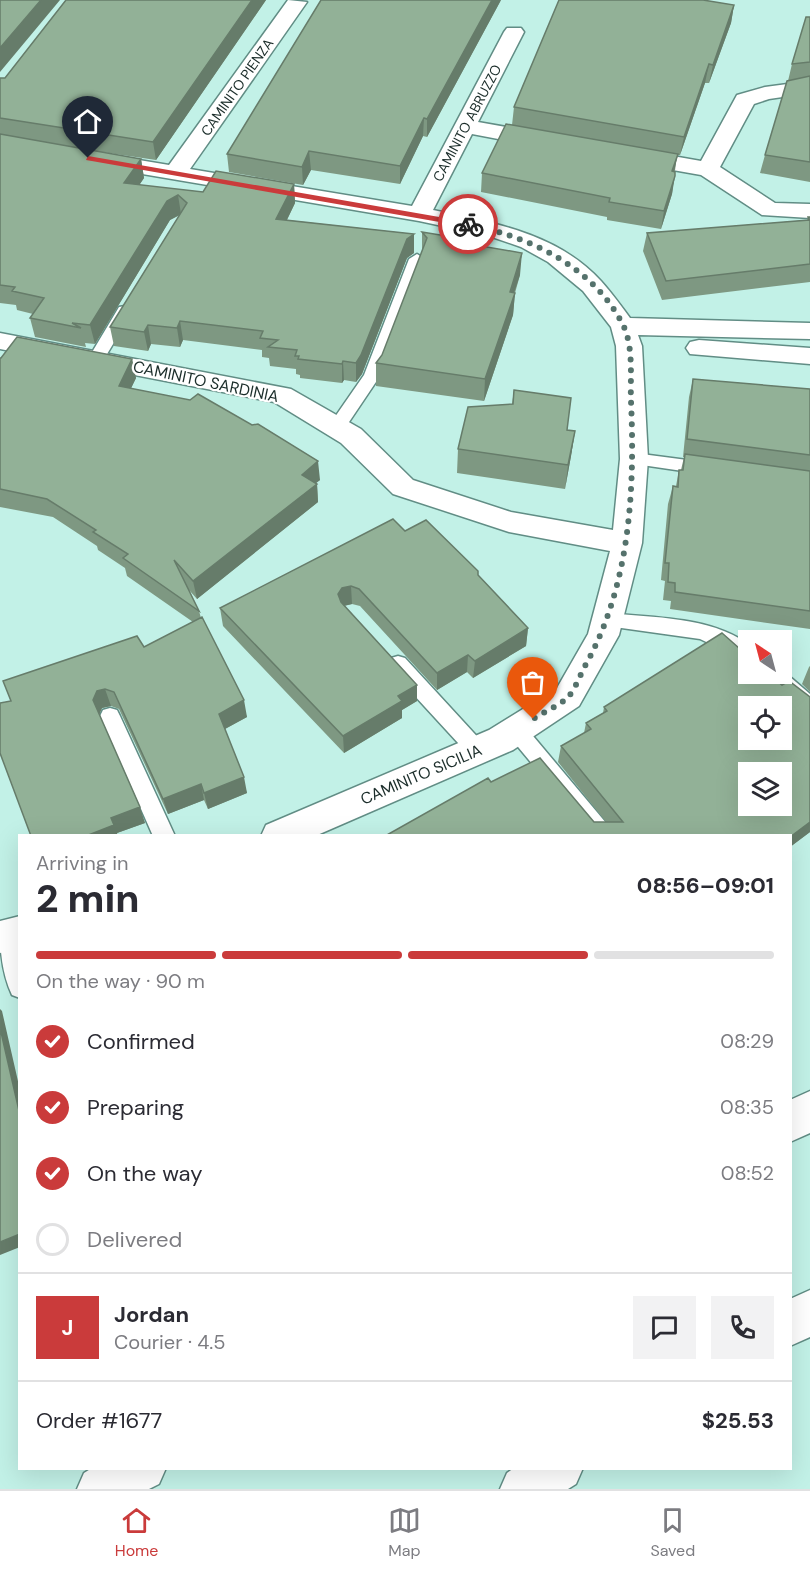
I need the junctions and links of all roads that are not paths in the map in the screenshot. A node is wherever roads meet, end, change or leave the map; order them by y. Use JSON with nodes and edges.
{"nodes":[{"id":1,"x":297,"y":2,"type":"dead end"},
{"id":2,"x":514,"y":32,"type":"dead end"},
{"id":3,"x":810,"y":87,"type":"edge"},
{"id":4,"x":465,"y":126,"type":"junction"},
{"id":5,"x":569,"y":145,"type":"edge"},
{"id":6,"x":615,"y":153,"type":"edge"},
{"id":7,"x":70,"y":156,"type":"edge"},
{"id":8,"x":708,"y":169,"type":"junction"},
{"id":9,"x":176,"y":172,"type":"junction"},
{"id":10,"x":810,"y":211,"type":"edge"},
{"id":11,"x":419,"y":214,"type":"junction"},
{"id":12,"x":417,"y":259,"type":"edge"},
{"id":13,"x":132,"y":300,"type":"edge"},
{"id":14,"x":810,"y":331,"type":"edge"},
{"id":15,"x":626,"y":336,"type":"junction"},
{"id":16,"x":0,"y":341,"type":"edge"},
{"id":17,"x":810,"y":356,"type":"edge"},
{"id":18,"x":96,"y":359,"type":"junction"},
{"id":19,"x":337,"y":427,"type":"junction"},
{"id":20,"x":634,"y":459,"type":"junction"},
{"id":21,"x":728,"y":471,"type":"edge"},
{"id":22,"x":627,"y":543,"type":"junction"},
{"id":23,"x":607,"y":620,"type":"junction"},
{"id":24,"x":738,"y":645,"type":"edge"},
{"id":25,"x":382,"y":647,"type":"edge"},
{"id":26,"x":784,"y":684,"type":"edge"},
{"id":27,"x":810,"y":706,"type":"edge"},
{"id":28,"x":110,"y":716,"type":"dead end"},
{"id":29,"x":516,"y":730,"type":"junction"},
{"id":30,"x":477,"y":750,"type":"junction"},
{"id":31,"x":164,"y":834,"type":"edge"},
{"id":32,"x":282,"y":834,"type":"edge"},
{"id":33,"x":604,"y":834,"type":"edge"},
{"id":34,"x":9,"y":934,"type":"edge"},
{"id":35,"x":18,"y":977,"type":"edge"},
{"id":36,"x":810,"y":1110,"type":"edge"},
{"id":37,"x":792,"y":1122,"type":"edge"},
{"id":38,"x":810,"y":1311,"type":"edge"},
{"id":39,"x":792,"y":1324,"type":"edge"},
{"id":40,"x":139,"y":1470,"type":"edge"},
{"id":41,"x":556,"y":1470,"type":"edge"},
{"id":42,"x":100,"y":1489,"type":"edge"},
{"id":43,"x":523,"y":1489,"type":"edge"}],
"edges":[{"from":1,"to":9,"type":"street","name":"CAMINITO PIENZA"},
{"from":2,"to":4,"type":"street","name":"CAMINITO ABRUZZO"},
{"from":3,"to":8,"type":"street"},
{"from":4,"to":5,"type":"street"},
{"from":4,"to":11,"type":"street","name":"CAMINITO ABRUZZO"},
{"from":6,"to":8,"type":"street"},
{"from":7,"to":9,"type":"street"},
{"from":8,"to":10,"type":"street"},
{"from":9,"to":11,"type":"street"},
{"from":11,"to":15,"type":"street"},
{"from":12,"to":19,"type":"lane"},
{"from":13,"to":18,"type":"lane"},
{"from":14,"to":15,"type":"street"},
{"from":15,"to":17,"type":"street"},
{"from":15,"to":20,"type":"street","name":"CAMINITO SICILIA"},
{"from":16,"to":18,"type":"street","name":"CAMINITO SARDINIA"},
{"from":18,"to":19,"type":"street","name":"CAMINITO SARDINIA"},
{"from":19,"to":22,"type":"street","name":"CAMINITO SARDINIA"},
{"from":20,"to":21,"type":"lane"},
{"from":20,"to":22,"type":"street","name":"CAMINITO SICILIA"},
{"from":22,"to":23,"type":"street","name":"CAMINITO SICILIA"},
{"from":23,"to":24,"type":"lane"},
{"from":23,"to":29,"type":"street","name":"CAMINITO SICILIA"},
{"from":25,"to":30,"type":"lane"},
{"from":26,"to":27,"type":"lane"},
{"from":28,"to":31,"type":"lane"},
{"from":29,"to":30,"type":"street","name":"CAMINITO SICILIA"},
{"from":29,"to":33,"type":"lane"},
{"from":30,"to":32,"type":"street","name":"CAMINITO SICILIA"},
{"from":34,"to":35,"type":"lane"},
{"from":36,"to":37,"type":"street"},
{"from":38,"to":39,"type":"street"},
{"from":40,"to":42,"type":"street"},
{"from":41,"to":43,"type":"street"}]}
